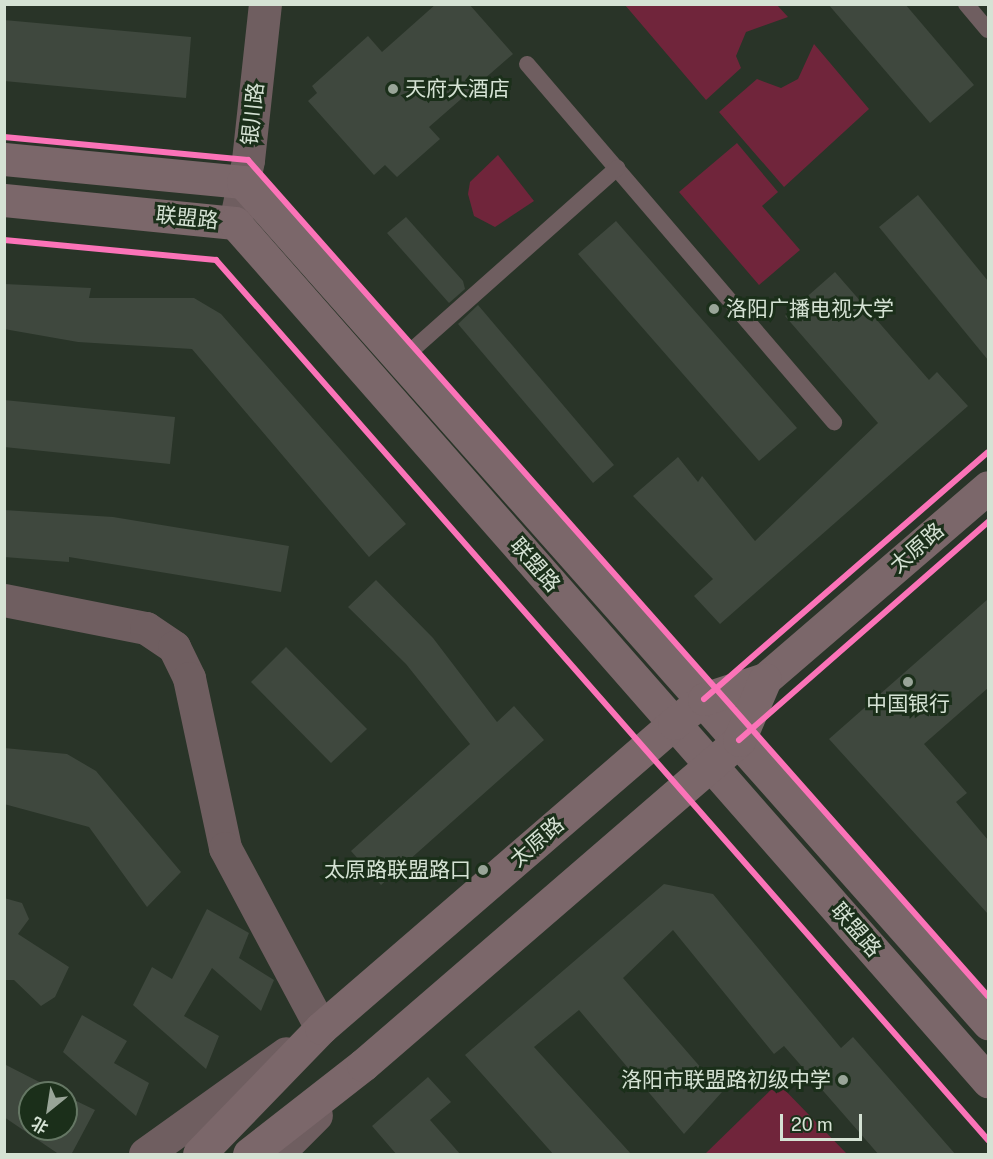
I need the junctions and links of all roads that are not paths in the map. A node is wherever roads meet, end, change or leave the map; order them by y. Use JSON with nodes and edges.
{"nodes":[{"id":1,"x":266,"y":4,"type":"edge"},
{"id":2,"x":966,"y":4,"type":"edge"},
{"id":3,"x":988,"y":30,"type":"edge"},
{"id":4,"x":528,"y":64,"type":"dead end"},
{"id":5,"x":4,"y":159,"type":"edge"},
{"id":6,"x":617,"y":168,"type":"junction"},
{"id":7,"x":243,"y":182,"type":"junction"},
{"id":8,"x":4,"y":200,"type":"edge"},
{"id":9,"x":235,"y":223,"type":"junction"},
{"id":10,"x":402,"y":359,"type":"junction"},
{"id":11,"x":834,"y":422,"type":"dead end"},
{"id":12,"x":988,"y":487,"type":"edge"},
{"id":13,"x":4,"y":600,"type":"edge"},
{"id":14,"x":765,"y":680,"type":"junction"},
{"id":15,"x":704,"y":699,"type":"junction"},
{"id":16,"x":674,"y":723,"type":"junction"},
{"id":17,"x":739,"y":740,"type":"junction"},
{"id":18,"x":710,"y":765,"type":"junction"},
{"id":19,"x":988,"y":1023,"type":"edge"},
{"id":20,"x":321,"y":1028,"type":"junction"},
{"id":21,"x":363,"y":1065,"type":"junction"},
{"id":22,"x":988,"y":1081,"type":"edge"},
{"id":23,"x":145,"y":1155,"type":"edge"},
{"id":24,"x":199,"y":1155,"type":"edge"},
{"id":25,"x":249,"y":1155,"type":"edge"},
{"id":26,"x":277,"y":1155,"type":"edge"}],
"edges":[{"from":1,"to":7,"type":"street","name":"银川路"},
{"from":2,"to":3,"type":"lane"},
{"from":4,"to":6,"type":"lane"},
{"from":5,"to":7,"type":"main road","name":"联盟路"},
{"from":6,"to":10,"type":"lane"},
{"from":6,"to":11,"type":"lane"},
{"from":7,"to":9,"type":"street","name":"银川路"},
{"from":7,"to":10,"type":"main road","name":"联盟路"},
{"from":8,"to":9,"type":"main road","name":"联盟路"},
{"from":9,"to":16,"type":"main road","name":"联盟路"},
{"from":10,"to":15,"type":"main road","name":"联盟路"},
{"from":12,"to":14,"type":"main road","name":"太原路"},
{"from":13,"to":20,"type":"street"},
{"from":14,"to":15,"type":"main road","name":"太原路"},
{"from":14,"to":17,"type":"main road","name":"太原路"},
{"from":15,"to":16,"type":"main road","name":"太原路"},
{"from":15,"to":17,"type":"main road","name":"联盟路"},
{"from":16,"to":18,"type":"main road","name":"联盟路"},
{"from":16,"to":20,"type":"main road","name":"太原路"},
{"from":17,"to":18,"type":"main road","name":"太原路"},
{"from":17,"to":19,"type":"main road","name":"联盟路"},
{"from":18,"to":21,"type":"main road","name":"太原路"},
{"from":18,"to":22,"type":"main road","name":"联盟路"},
{"from":20,"to":23,"type":"street","name":"太原路"},
{"from":20,"to":24,"type":"main road","name":"太原路"},
{"from":21,"to":25,"type":"main road","name":"太原路"},
{"from":21,"to":26,"type":"street","name":"太原路"}]}
